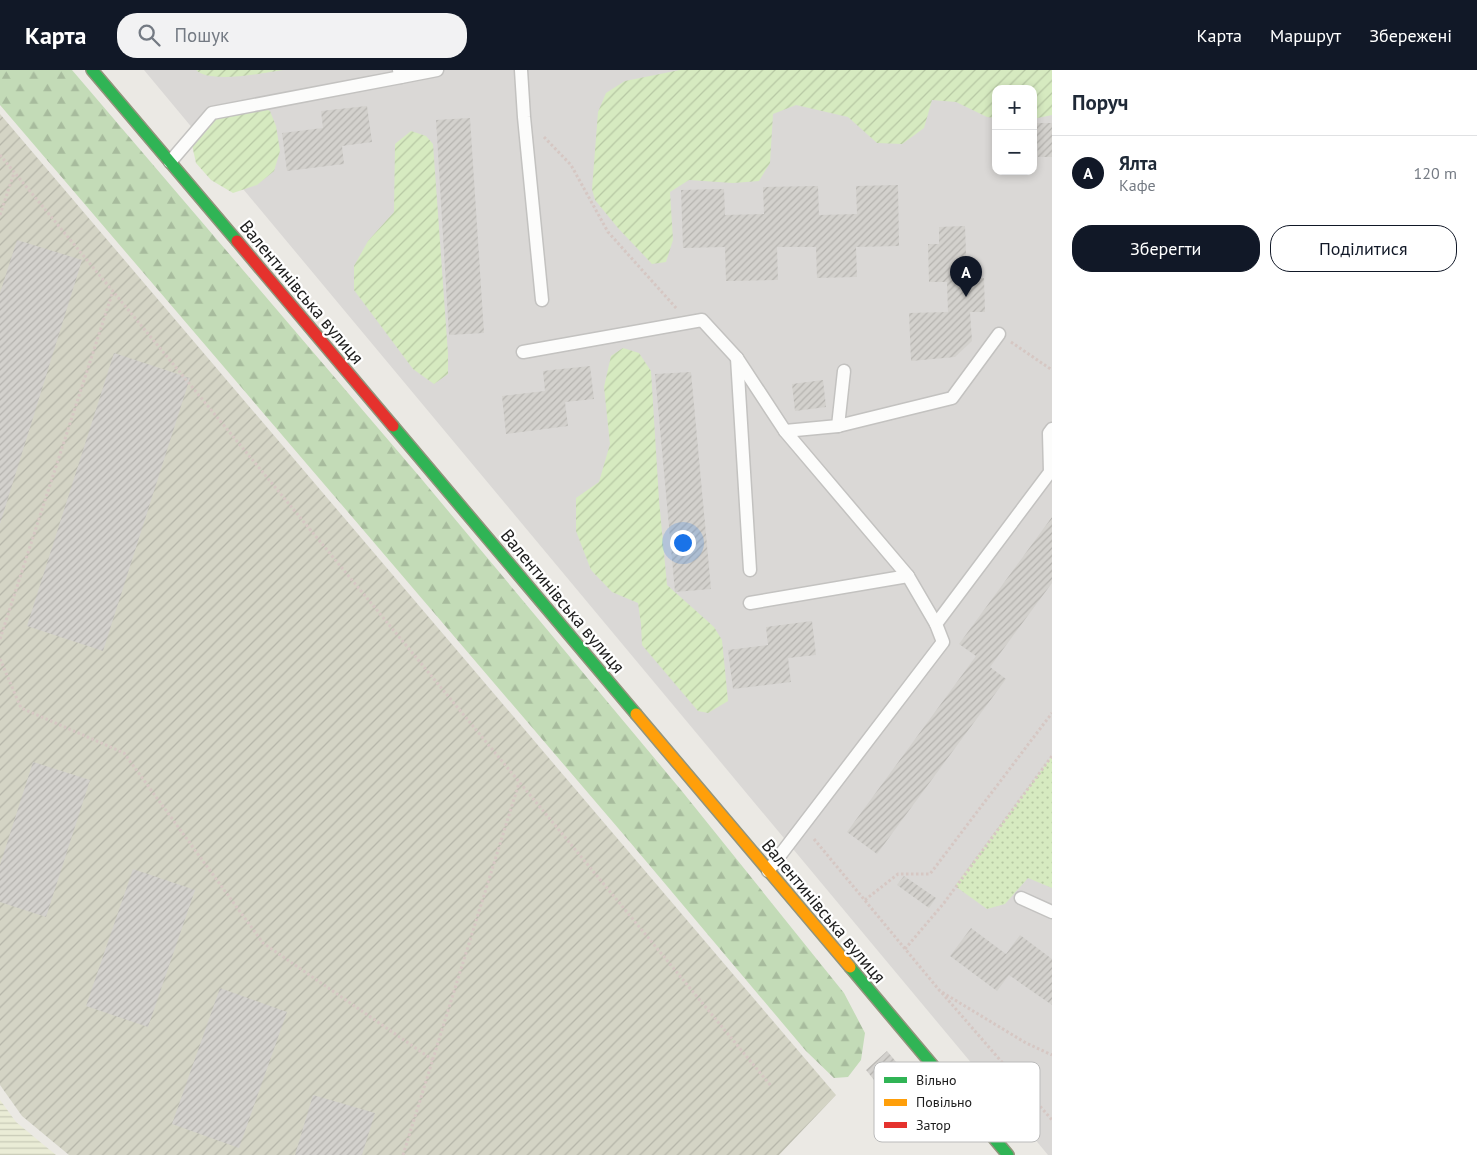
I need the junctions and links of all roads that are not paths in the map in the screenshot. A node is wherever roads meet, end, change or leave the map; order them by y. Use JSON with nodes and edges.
{"nodes":[{"id":1,"x":92,"y":70,"type":"edge"},
{"id":2,"x":437,"y":70,"type":"edge"},
{"id":3,"x":521,"y":70,"type":"edge"},
{"id":4,"x":400,"y":74,"type":"edge"},
{"id":5,"x":170,"y":162,"type":"junction"},
{"id":6,"x":542,"y":300,"type":"dead end"},
{"id":7,"x":999,"y":334,"type":"road end"},
{"id":8,"x":523,"y":352,"type":"dead end"},
{"id":9,"x":737,"y":358,"type":"junction"},
{"id":10,"x":844,"y":371,"type":"dead end"},
{"id":11,"x":838,"y":426,"type":"junction"},
{"id":12,"x":1052,"y":430,"type":"edge"},
{"id":13,"x":786,"y":431,"type":"junction"},
{"id":14,"x":750,"y":570,"type":"dead end"},
{"id":15,"x":908,"y":576,"type":"junction"},
{"id":16,"x":750,"y":603,"type":"dead end"},
{"id":17,"x":936,"y":624,"type":"junction"},
{"id":18,"x":768,"y":872,"type":"junction"},
{"id":19,"x":1022,"y":898,"type":"dead end"},
{"id":20,"x":1052,"y":912,"type":"edge"},
{"id":21,"x":929,"y":1062,"type":"edge"},
{"id":22,"x":997,"y":1142,"type":"edge"},
{"id":23,"x":1008,"y":1155,"type":"edge"}],
"edges":[{"from":1,"to":5,"type":"street","name":"Валентинівська вулиця"},
{"from":2,"to":4,"type":"lane"},
{"from":3,"to":6,"type":"lane"},
{"from":4,"to":5,"type":"lane"},
{"from":5,"to":18,"type":"street","name":"Валентинівська вулиця"},
{"from":7,"to":11,"type":"lane"},
{"from":8,"to":9,"type":"lane"},
{"from":9,"to":13,"type":"lane"},
{"from":9,"to":14,"type":"lane"},
{"from":10,"to":11,"type":"lane"},
{"from":11,"to":13,"type":"lane"},
{"from":12,"to":17,"type":"lane"},
{"from":13,"to":15,"type":"lane"},
{"from":15,"to":16,"type":"lane"},
{"from":15,"to":17,"type":"lane"},
{"from":17,"to":18,"type":"lane"},
{"from":18,"to":21,"type":"street","name":"Валентинівська вулиця"},
{"from":19,"to":20,"type":"lane"},
{"from":22,"to":23,"type":"street","name":"Валентинівська вулиця"}]}
